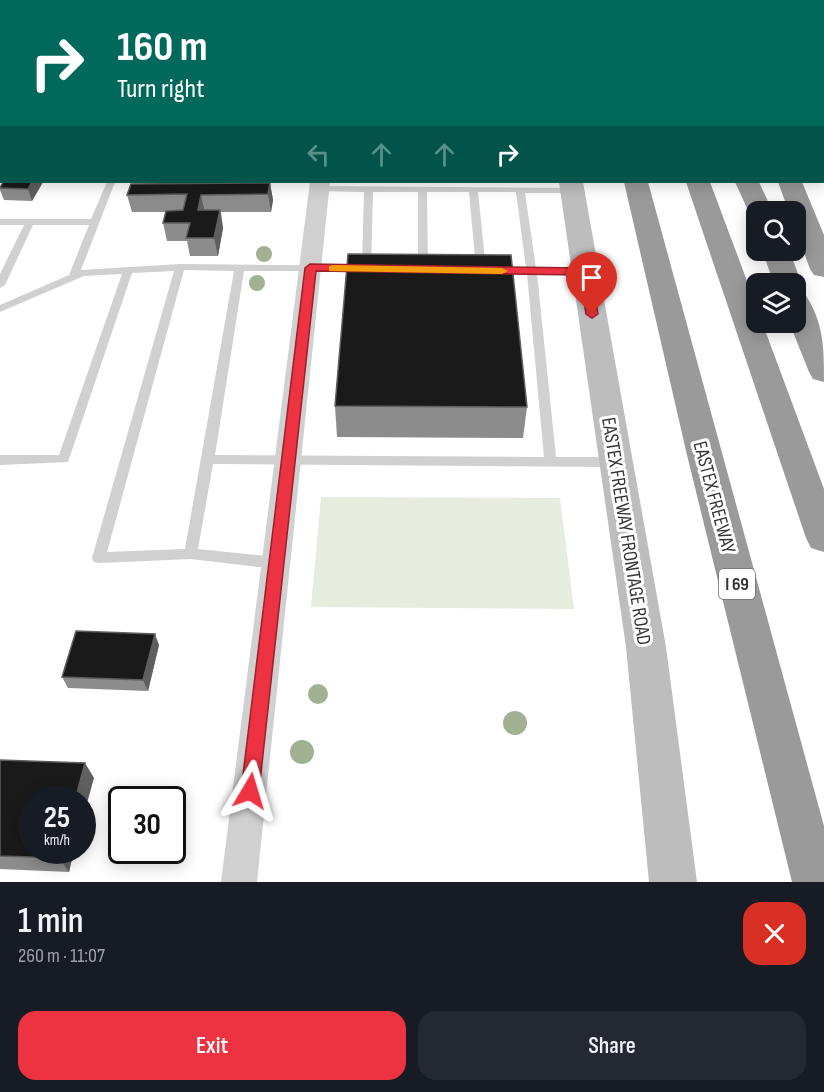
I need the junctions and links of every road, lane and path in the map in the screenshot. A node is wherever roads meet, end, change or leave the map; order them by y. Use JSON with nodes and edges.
{"nodes":[{"id":1,"x":111,"y":183,"type":"edge"},
{"id":2,"x":636,"y":183,"type":"edge"},
{"id":3,"x":698,"y":183,"type":"edge"},
{"id":4,"x":747,"y":183,"type":"edge"},
{"id":5,"x":790,"y":183,"type":"edge"},
{"id":6,"x":320,"y":185,"type":"edge"},
{"id":7,"x":572,"y":186,"type":"edge"},
{"id":8,"x":369,"y":189,"type":"junction"},
{"id":9,"x":422,"y":189,"type":"junction"},
{"id":10,"x":473,"y":190,"type":"junction"},
{"id":11,"x":520,"y":190,"type":"junction"},
{"id":12,"x":755,"y":201,"type":"edge"},
{"id":13,"x":0,"y":222,"type":"edge"},
{"id":14,"x":30,"y":222,"type":"junction"},
{"id":15,"x":95,"y":222,"type":"junction"},
{"id":16,"x":180,"y":267,"type":"junction"},
{"id":17,"x":240,"y":267,"type":"junction"},
{"id":18,"x":310,"y":268,"type":"junction"},
{"id":19,"x":824,"y":269,"type":"edge"},
{"id":20,"x":128,"y":270,"type":"junction"},
{"id":21,"x":411,"y":270,"type":"edge"},
{"id":22,"x":423,"y":270,"type":"junction"},
{"id":23,"x":434,"y":270,"type":"edge"},
{"id":24,"x":470,"y":270,"type":"edge"},
{"id":25,"x":481,"y":270,"type":"junction"},
{"id":26,"x":532,"y":272,"type":"junction"},
{"id":27,"x":585,"y":272,"type":"junction"},
{"id":28,"x":73,"y":277,"type":"junction"},
{"id":29,"x":0,"y":285,"type":"edge"},
{"id":30,"x":0,"y":309,"type":"edge"},
{"id":31,"x":806,"y":327,"type":"edge"},
{"id":32,"x":824,"y":372,"type":"edge"},
{"id":33,"x":288,"y":458,"type":"junction"},
{"id":34,"x":208,"y":459,"type":"junction"},
{"id":35,"x":0,"y":460,"type":"edge"},
{"id":36,"x":550,"y":461,"type":"junction"},
{"id":37,"x":615,"y":462,"type":"junction"},
{"id":38,"x":824,"y":538,"type":"edge"},
{"id":39,"x":191,"y":554,"type":"junction"},
{"id":40,"x":276,"y":563,"type":"junction"},
{"id":41,"x":239,"y":882,"type":"edge"},
{"id":42,"x":673,"y":882,"type":"edge"},
{"id":43,"x":816,"y":882,"type":"edge"}],
"edges":[{"from":1,"to":15,"type":"lane"},
{"from":2,"to":43,"type":"highway","name":"EASTEX FREEWAY","number":"I 69"},
{"from":3,"to":38,"type":"highway"},
{"from":4,"to":12,"type":"highway"},
{"from":5,"to":19,"type":"highway"},
{"from":6,"to":8,"type":"lane"},
{"from":6,"to":18,"type":"street"},
{"from":7,"to":11,"type":"lane"},
{"from":7,"to":27,"type":"main road","name":"EASTEX FREEWAY FRONTAGE ROAD"},
{"from":8,"to":9,"type":"lane"},
{"from":8,"to":18,"type":"lane"},
{"from":9,"to":10,"type":"lane"},
{"from":9,"to":22,"type":"lane"},
{"from":10,"to":11,"type":"lane"},
{"from":10,"to":25,"type":"lane"},
{"from":11,"to":26,"type":"lane"},
{"from":13,"to":14,"type":"lane"},
{"from":14,"to":15,"type":"lane"},
{"from":14,"to":29,"type":"lane"},
{"from":15,"to":28,"type":"lane"},
{"from":16,"to":17,"type":"lane"},
{"from":16,"to":20,"type":"lane"},
{"from":16,"to":39,"type":"lane"},
{"from":17,"to":18,"type":"lane"},
{"from":17,"to":34,"type":"lane"},
{"from":18,"to":33,"type":"street"},
{"from":20,"to":28,"type":"lane"},
{"from":20,"to":35,"type":"lane"},
{"from":21,"to":22,"type":"lane"},
{"from":22,"to":23,"type":"lane"},
{"from":24,"to":25,"type":"lane"},
{"from":25,"to":26,"type":"lane"},
{"from":26,"to":27,"type":"lane"},
{"from":26,"to":36,"type":"lane"},
{"from":27,"to":37,"type":"main road","name":"EASTEX FREEWAY FRONTAGE ROAD"},
{"from":28,"to":30,"type":"lane"},
{"from":31,"to":32,"type":"highway"},
{"from":33,"to":34,"type":"lane"},
{"from":33,"to":36,"type":"lane"},
{"from":33,"to":40,"type":"street"},
{"from":34,"to":39,"type":"lane"},
{"from":36,"to":37,"type":"lane"},
{"from":37,"to":42,"type":"main road","name":"EASTEX FREEWAY FRONTAGE ROAD"},
{"from":39,"to":40,"type":"lane"},
{"from":40,"to":41,"type":"street"}]}
